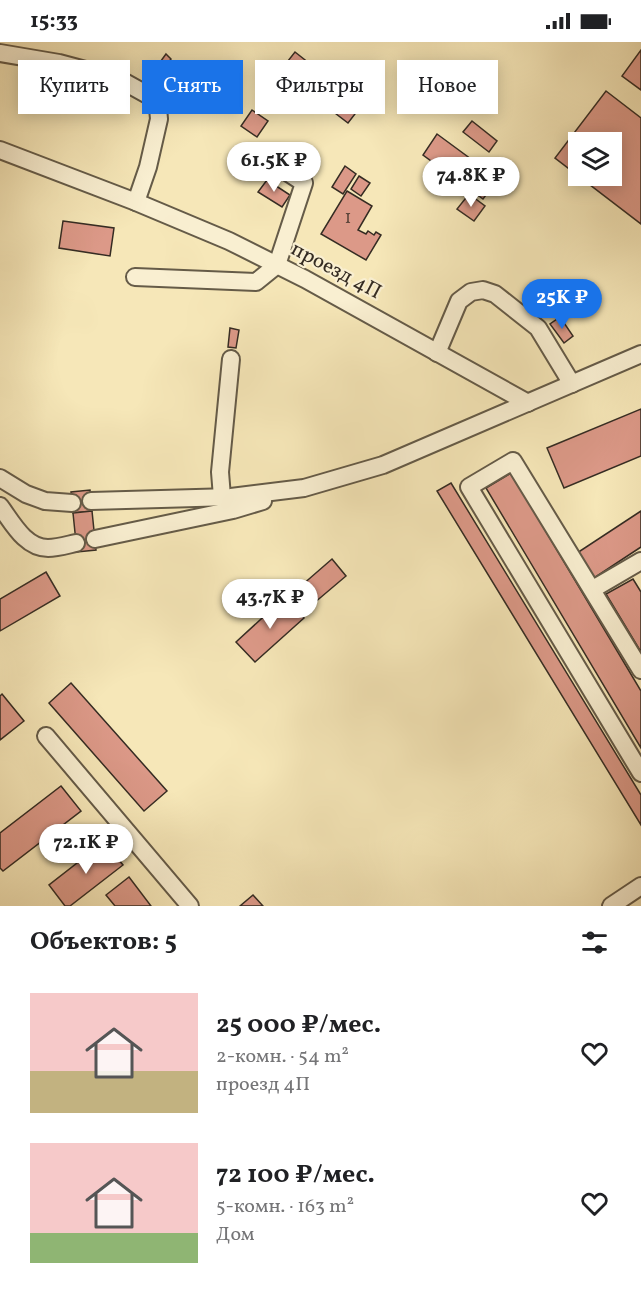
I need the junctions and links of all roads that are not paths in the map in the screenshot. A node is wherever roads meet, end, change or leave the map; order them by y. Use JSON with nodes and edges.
{"nodes":[{"id":1,"x":0,"y":53,"type":"edge"},
{"id":2,"x":0,"y":150,"type":"edge"},
{"id":3,"x":261,"y":155,"type":"dead end"},
{"id":4,"x":136,"y":202,"type":"junction"},
{"id":5,"x":277,"y":265,"type":"junction"},
{"id":6,"x":135,"y":277,"type":"dead end"},
{"id":7,"x":437,"y":353,"type":"junction"},
{"id":8,"x":641,"y":354,"type":"edge"},
{"id":9,"x":231,"y":359,"type":"dead end"},
{"id":10,"x":572,"y":384,"type":"junction"},
{"id":11,"x":528,"y":403,"type":"junction"},
{"id":12,"x":0,"y":478,"type":"edge"},
{"id":13,"x":304,"y":488,"type":"junction"},
{"id":14,"x":222,"y":497,"type":"junction"},
{"id":15,"x":91,"y":501,"type":"dead end"},
{"id":16,"x":72,"y":503,"type":"dead end"},
{"id":17,"x":0,"y":506,"type":"edge"},
{"id":18,"x":95,"y":539,"type":"dead end"},
{"id":19,"x":76,"y":543,"type":"dead end"},
{"id":20,"x":640,"y":564,"type":"edge"},
{"id":21,"x":593,"y":590,"type":"junction"},
{"id":22,"x":641,"y":670,"type":"edge"},
{"id":23,"x":46,"y":736,"type":"dead end"},
{"id":24,"x":641,"y":773,"type":"edge"},
{"id":25,"x":641,"y":886,"type":"edge"},
{"id":26,"x":190,"y":906,"type":"edge"},
{"id":27,"x":611,"y":906,"type":"edge"}],
"edges":[{"from":1,"to":4,"type":"street"},
{"from":2,"to":4,"type":"street","name":"проезд 4П"},
{"from":3,"to":5,"type":"street"},
{"from":4,"to":5,"type":"street","name":"проезд 4П"},
{"from":5,"to":6,"type":"street"},
{"from":5,"to":7,"type":"street","name":"проезд 4П"},
{"from":7,"to":10,"type":"street"},
{"from":7,"to":11,"type":"street","name":"проезд 4П"},
{"from":8,"to":10,"type":"street"},
{"from":9,"to":14,"type":"street"},
{"from":10,"to":11,"type":"street"},
{"from":11,"to":13,"type":"street"},
{"from":12,"to":16,"type":"street"},
{"from":13,"to":14,"type":"street"},
{"from":13,"to":18,"type":"street"},
{"from":14,"to":15,"type":"street"},
{"from":17,"to":19,"type":"street"},
{"from":20,"to":21,"type":"street"},
{"from":21,"to":22,"type":"street"},
{"from":21,"to":24,"type":"street"},
{"from":23,"to":26,"type":"street"},
{"from":25,"to":27,"type":"street"}]}
